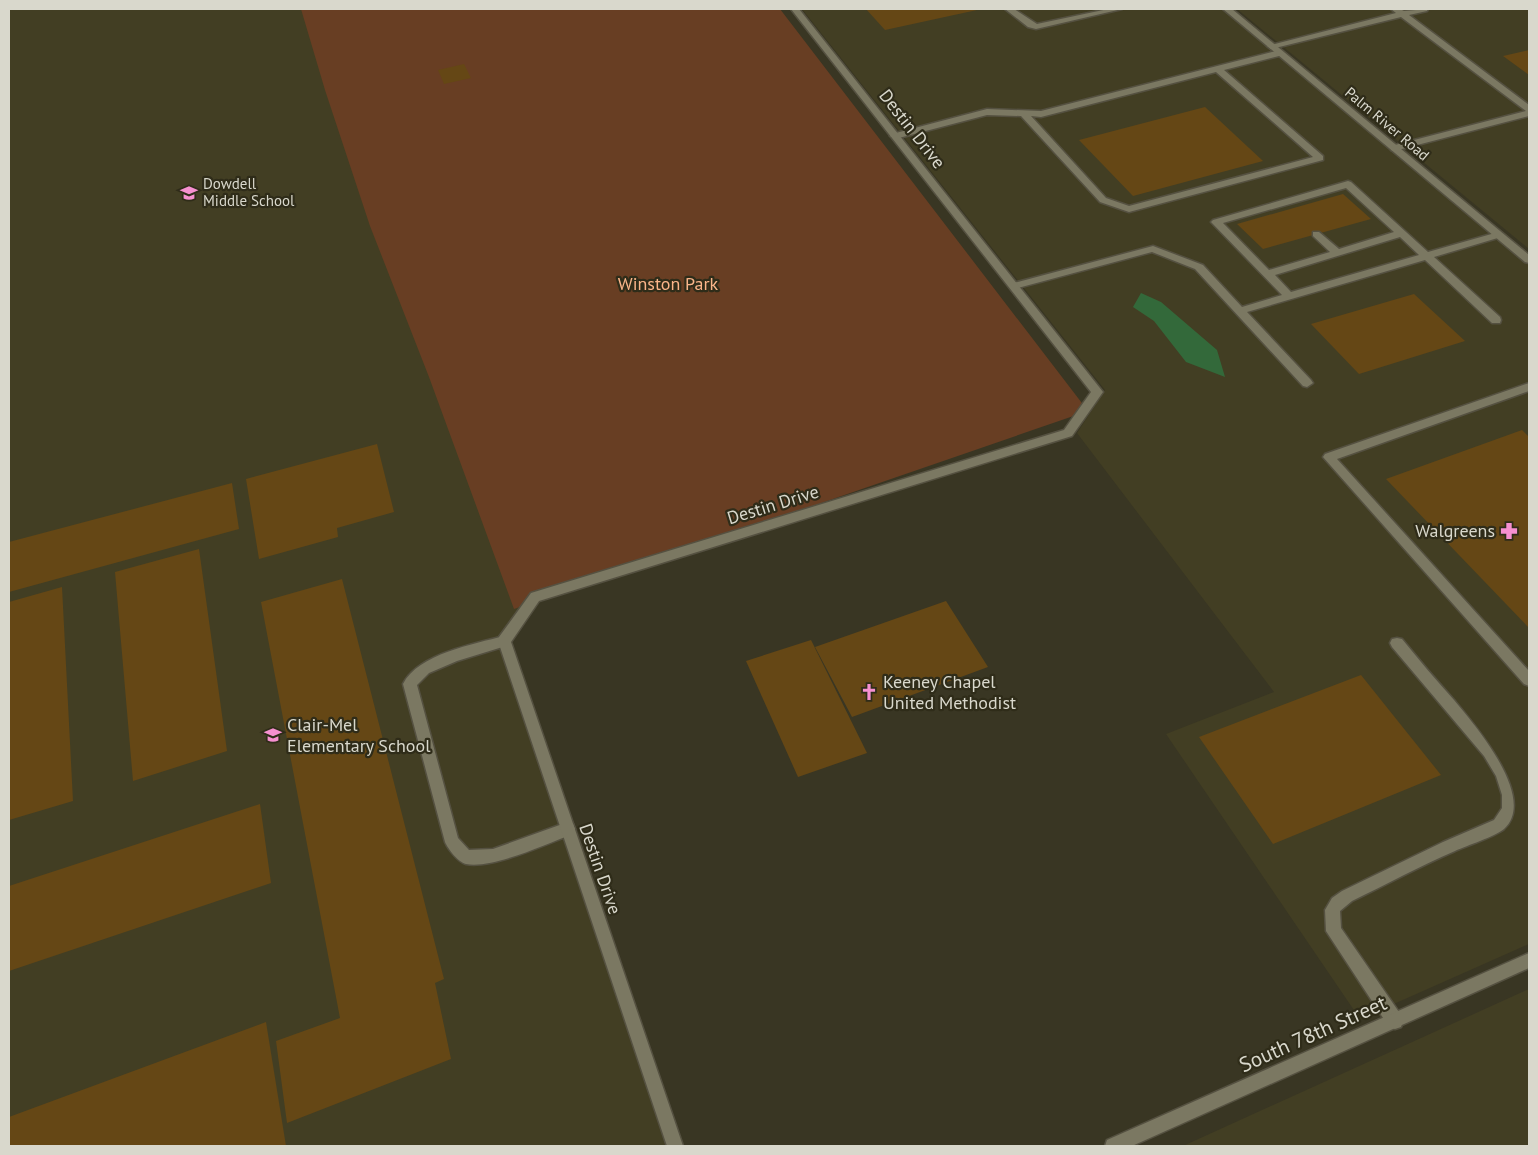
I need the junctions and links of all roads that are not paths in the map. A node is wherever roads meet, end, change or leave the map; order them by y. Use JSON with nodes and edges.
{"nodes":[{"id":1,"x":795,"y":9,"type":"edge"},
{"id":2,"x":1009,"y":9,"type":"edge"},
{"id":3,"x":1118,"y":9,"type":"edge"},
{"id":4,"x":1227,"y":9,"type":"edge"},
{"id":5,"x":1424,"y":9,"type":"edge"},
{"id":6,"x":1399,"y":12,"type":"edge"},
{"id":7,"x":1271,"y":46,"type":"junction"},
{"id":8,"x":1280,"y":53,"type":"junction"},
{"id":9,"x":1218,"y":69,"type":"junction"},
{"id":10,"x":1529,"y":109,"type":"edge"},
{"id":11,"x":1529,"y":113,"type":"edge"},
{"id":12,"x":1023,"y":114,"type":"junction"},
{"id":13,"x":895,"y":136,"type":"junction"},
{"id":14,"x":1394,"y":148,"type":"junction"},
{"id":15,"x":1402,"y":233,"type":"junction"},
{"id":16,"x":1316,"y":234,"type":"dead end"},
{"id":17,"x":1498,"y":235,"type":"junction"},
{"id":18,"x":1336,"y":253,"type":"junction"},
{"id":19,"x":1426,"y":255,"type":"junction"},
{"id":20,"x":1529,"y":260,"type":"edge"},
{"id":21,"x":1268,"y":274,"type":"junction"},
{"id":22,"x":1014,"y":286,"type":"junction"},
{"id":23,"x":1288,"y":295,"type":"junction"},
{"id":24,"x":1240,"y":311,"type":"junction"},
{"id":25,"x":1496,"y":320,"type":"dead end"},
{"id":26,"x":1307,"y":383,"type":"dead end"},
{"id":27,"x":1529,"y":387,"type":"edge"},
{"id":28,"x":504,"y":641,"type":"junction"},
{"id":29,"x":1397,"y":643,"type":"dead end"},
{"id":30,"x":1529,"y":680,"type":"edge"},
{"id":31,"x":568,"y":829,"type":"junction"},
{"id":32,"x":1529,"y":960,"type":"edge"},
{"id":33,"x":1395,"y":1020,"type":"junction"},
{"id":34,"x":675,"y":1146,"type":"edge"},
{"id":35,"x":1113,"y":1146,"type":"edge"}],
"edges":[{"from":1,"to":13,"type":"street","name":"Destin Drive"},
{"from":2,"to":3,"type":"street"},
{"from":4,"to":7,"type":"street","name":"Palm River Road"},
{"from":5,"to":6,"type":"street"},
{"from":6,"to":7,"type":"street"},
{"from":6,"to":10,"type":"street"},
{"from":7,"to":8,"type":"street","name":"Palm River Road"},
{"from":8,"to":9,"type":"street"},
{"from":8,"to":14,"type":"street","name":"Palm River Road"},
{"from":9,"to":12,"type":"street"},
{"from":9,"to":12,"type":"street"},
{"from":11,"to":14,"type":"street"},
{"from":12,"to":13,"type":"street"},
{"from":13,"to":22,"type":"street","name":"Destin Drive"},
{"from":14,"to":17,"type":"street","name":"Palm River Road"},
{"from":15,"to":18,"type":"street"},
{"from":15,"to":19,"type":"street"},
{"from":15,"to":21,"type":"street"},
{"from":16,"to":18,"type":"street"},
{"from":17,"to":19,"type":"street"},
{"from":17,"to":20,"type":"street","name":"Palm River Road"},
{"from":18,"to":21,"type":"street"},
{"from":19,"to":23,"type":"street"},
{"from":19,"to":25,"type":"street"},
{"from":21,"to":23,"type":"street"},
{"from":22,"to":24,"type":"street"},
{"from":22,"to":28,"type":"street","name":"Destin Drive"},
{"from":23,"to":24,"type":"street"},
{"from":24,"to":26,"type":"street"},
{"from":27,"to":30,"type":"street"},
{"from":28,"to":31,"type":"street","name":"Destin Drive"},
{"from":28,"to":31,"type":"street"},
{"from":29,"to":33,"type":"street"},
{"from":31,"to":34,"type":"street","name":"Destin Drive"},
{"from":32,"to":33,"type":"street","name":"South 78th Street"},
{"from":33,"to":35,"type":"street","name":"South 78th Street"}]}
